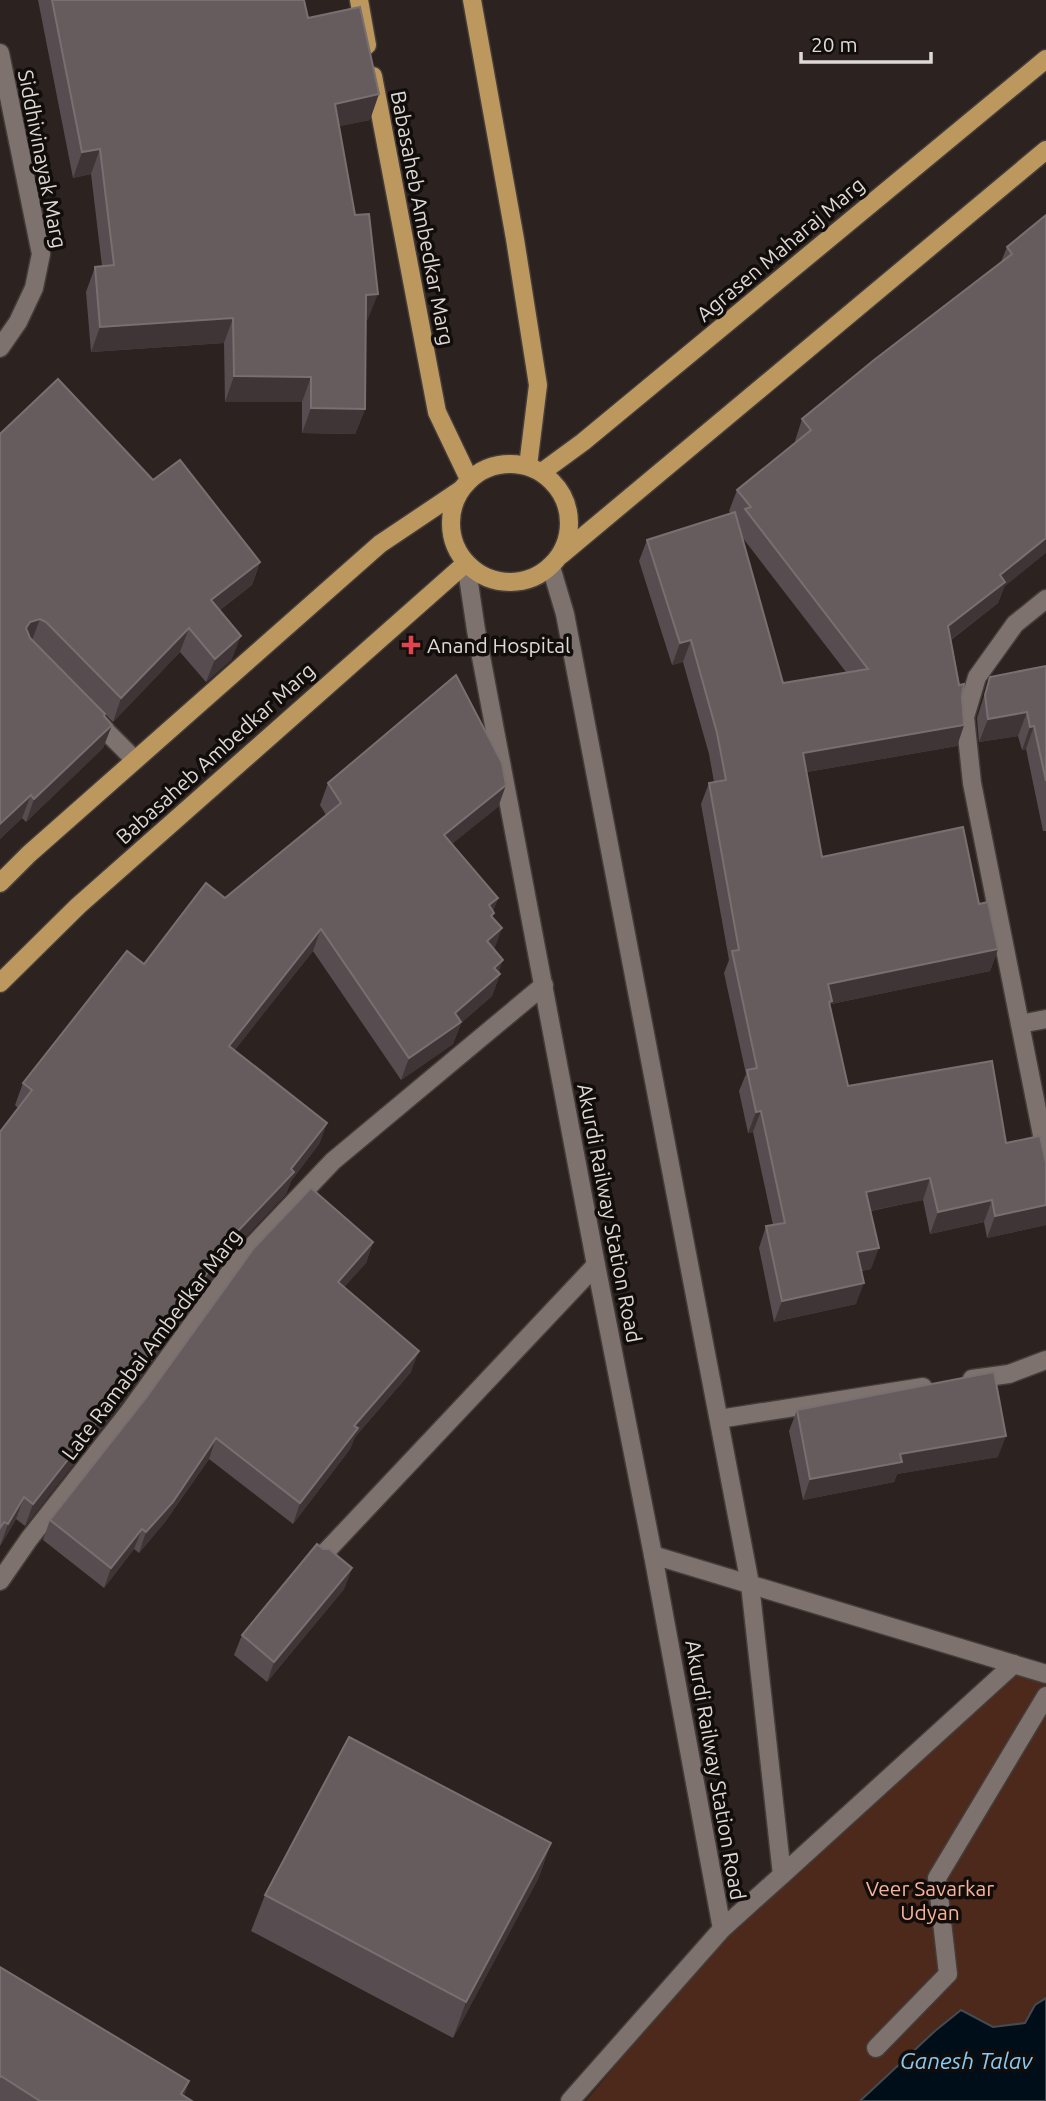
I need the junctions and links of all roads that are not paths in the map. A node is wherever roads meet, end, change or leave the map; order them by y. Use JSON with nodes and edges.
{"nodes":[{"id":1,"x":359,"y":0,"type":"edge"},
{"id":2,"x":472,"y":0,"type":"edge"},
{"id":3,"x":0,"y":53,"type":"edge"},
{"id":4,"x":1046,"y":59,"type":"edge"},
{"id":5,"x":1046,"y":150,"type":"edge"},
{"id":6,"x":0,"y":348,"type":"edge"},
{"id":7,"x":535,"y":469,"type":"junction"},
{"id":8,"x":464,"y":485,"type":"junction"},
{"id":9,"x":556,"y":561,"type":"junction"},
{"id":10,"x":466,"y":563,"type":"junction"},
{"id":11,"x":1046,"y":598,"type":"edge"},
{"id":12,"x":76,"y":701,"type":"edge"},
{"id":13,"x":135,"y":760,"type":"junction"},
{"id":14,"x":0,"y":883,"type":"edge"},
{"id":15,"x":0,"y":983,"type":"edge"},
{"id":16,"x":544,"y":985,"type":"junction"},
{"id":17,"x":1046,"y":1019,"type":"edge"},
{"id":18,"x":1020,"y":1024,"type":"junction"},
{"id":19,"x":1046,"y":1155,"type":"edge"},
{"id":20,"x":596,"y":1265,"type":"junction"},
{"id":21,"x":1046,"y":1360,"type":"edge"},
{"id":22,"x":719,"y":1419,"type":"junction"},
{"id":23,"x":653,"y":1555,"type":"junction"},
{"id":24,"x":319,"y":1559,"type":"edge"},
{"id":25,"x":0,"y":1581,"type":"edge"},
{"id":26,"x":750,"y":1584,"type":"junction"},
{"id":27,"x":1014,"y":1664,"type":"junction"},
{"id":28,"x":1046,"y":1674,"type":"edge"},
{"id":29,"x":1046,"y":1696,"type":"edge"},
{"id":30,"x":782,"y":1875,"type":"junction"},
{"id":31,"x":722,"y":1929,"type":"junction"},
{"id":32,"x":876,"y":2048,"type":"dead end"},
{"id":33,"x":570,"y":2101,"type":"edge"}],
"edges":[{"from":1,"to":8,"type":"main road","name":"Babasaheb Ambedkar Marg"},
{"from":2,"to":7,"type":"main road"},
{"from":3,"to":6,"type":"street","name":"Siddhivinayak Marg"},
{"from":4,"to":7,"type":"main road","name":"Agrasen Maharaj Marg"},
{"from":5,"to":9,"type":"main road"},
{"from":7,"to":8,"type":"main road"},
{"from":7,"to":9,"type":"main road"},
{"from":8,"to":10,"type":"main road"},
{"from":8,"to":13,"type":"main road"},
{"from":9,"to":10,"type":"main road"},
{"from":9,"to":22,"type":"street"},
{"from":10,"to":15,"type":"main road","name":"Babasaheb Ambedkar Marg"},
{"from":10,"to":16,"type":"street","name":"Akurdi Railway Station Road"},
{"from":11,"to":18,"type":"street"},
{"from":12,"to":13,"type":"street"},
{"from":13,"to":14,"type":"main road"},
{"from":16,"to":20,"type":"street","name":"Akurdi Railway Station Road"},
{"from":16,"to":25,"type":"street","name":"Late Ramabai Ambedkar Marg"},
{"from":17,"to":18,"type":"street"},
{"from":18,"to":19,"type":"street"},
{"from":20,"to":23,"type":"street","name":"Akurdi Railway Station Road"},
{"from":20,"to":24,"type":"street"},
{"from":21,"to":22,"type":"street"},
{"from":22,"to":26,"type":"street"},
{"from":23,"to":26,"type":"street"},
{"from":23,"to":31,"type":"street","name":"Akurdi Railway Station Road"},
{"from":26,"to":27,"type":"street"},
{"from":26,"to":30,"type":"street"},
{"from":27,"to":28,"type":"street"},
{"from":27,"to":30,"type":"street","name":"Akurdi Railway Station Road"},
{"from":29,"to":32,"type":"street"},
{"from":30,"to":31,"type":"street","name":"Akurdi Railway Station Road"},
{"from":31,"to":33,"type":"street"}]}
